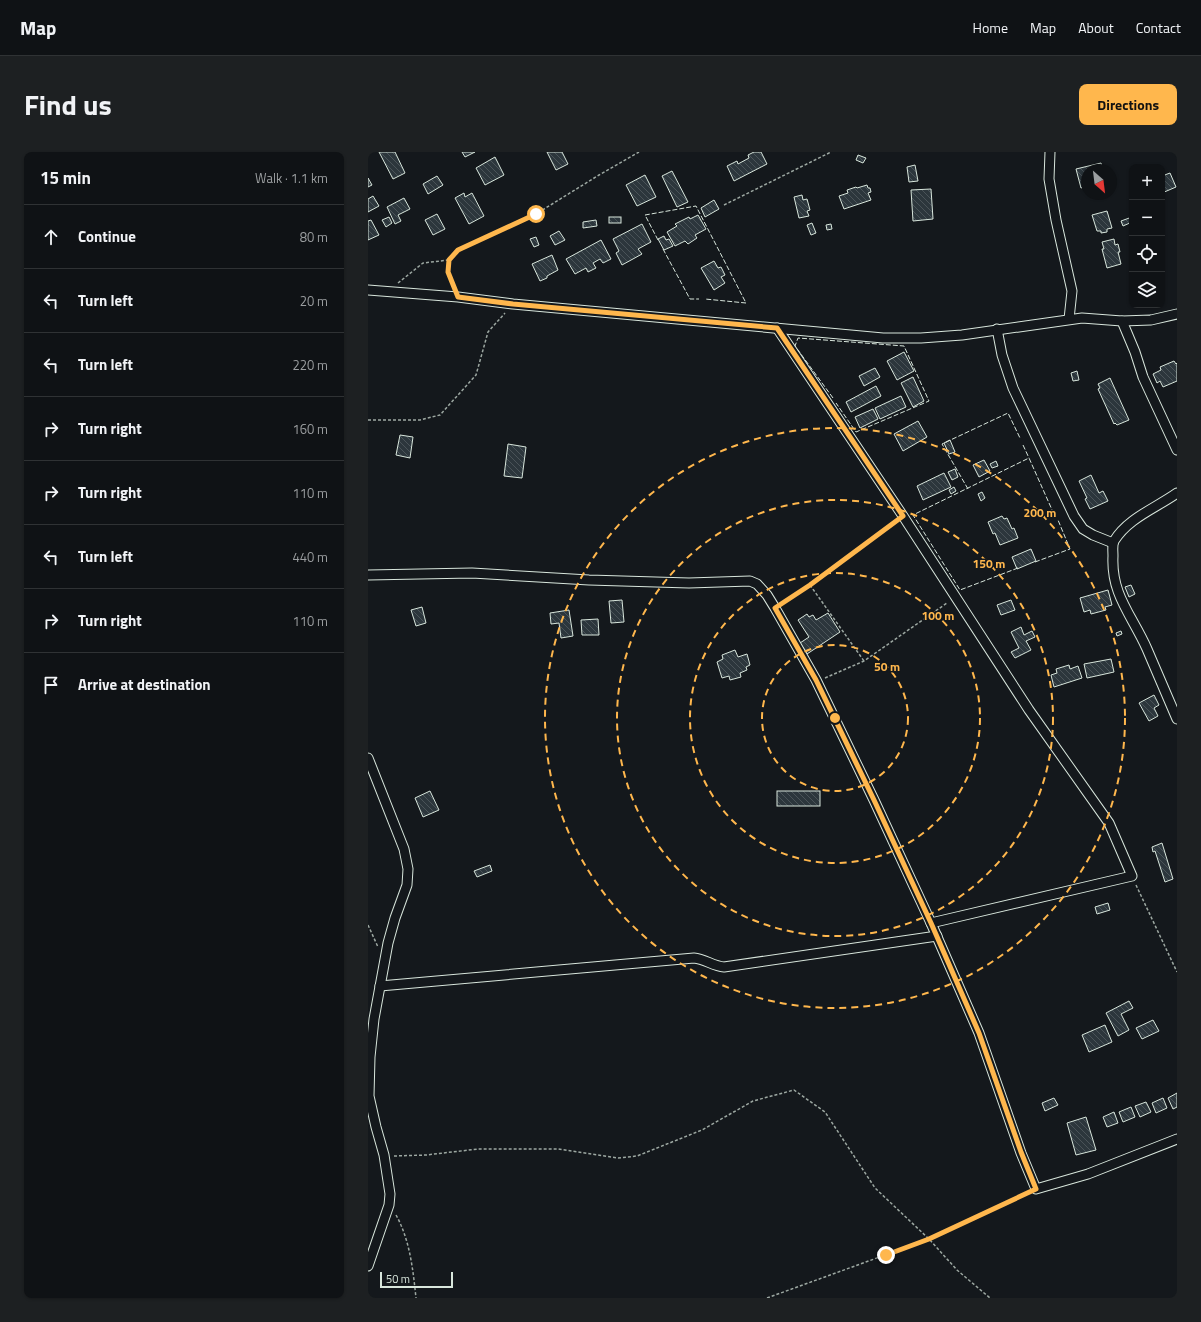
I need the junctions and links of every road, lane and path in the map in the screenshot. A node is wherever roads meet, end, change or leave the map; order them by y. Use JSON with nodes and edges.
{"nodes":[{"id":1,"x":639,"y":152,"type":"edge"},
{"id":2,"x":831,"y":152,"type":"edge"},
{"id":3,"x":1050,"y":152,"type":"edge"},
{"id":4,"x":724,"y":205,"type":"dead end"},
{"id":5,"x":449,"y":260,"type":"junction"},
{"id":6,"x":368,"y":290,"type":"edge"},
{"id":7,"x":388,"y":292,"type":"junction"},
{"id":8,"x":458,"y":297,"type":"junction"},
{"id":9,"x":513,"y":304,"type":"junction"},
{"id":10,"x":1177,"y":314,"type":"edge"},
{"id":11,"x":1070,"y":319,"type":"junction"},
{"id":12,"x":1122,"y":321,"type":"junction"},
{"id":13,"x":777,"y":328,"type":"junction"},
{"id":14,"x":997,"y":329,"type":"junction"},
{"id":15,"x":368,"y":420,"type":"edge"},
{"id":16,"x":1177,"y":450,"type":"edge"},
{"id":17,"x":1177,"y":494,"type":"edge"},
{"id":18,"x":903,"y":516,"type":"junction"},
{"id":19,"x":1113,"y":543,"type":"junction"},
{"id":20,"x":368,"y":575,"type":"edge"},
{"id":21,"x":810,"y":585,"type":"junction"},
{"id":22,"x":955,"y":597,"type":"junction"},
{"id":23,"x":775,"y":608,"type":"junction"},
{"id":24,"x":864,"y":661,"type":"junction"},
{"id":25,"x":816,"y":680,"type":"junction"},
{"id":26,"x":1177,"y":719,"type":"edge"},
{"id":27,"x":368,"y":758,"type":"edge"},
{"id":28,"x":1132,"y":876,"type":"junction"},
{"id":29,"x":931,"y":923,"type":"junction"},
{"id":30,"x":368,"y":924,"type":"edge"},
{"id":31,"x":937,"y":936,"type":"junction"},
{"id":32,"x":384,"y":962,"type":"junction"},
{"id":33,"x":1177,"y":972,"type":"edge"},
{"id":34,"x":380,"y":986,"type":"junction"},
{"id":35,"x":1177,"y":1139,"type":"edge"},
{"id":36,"x":384,"y":1155,"type":"junction"},
{"id":37,"x":1036,"y":1189,"type":"junction"},
{"id":38,"x":389,"y":1205,"type":"junction"},
{"id":39,"x":929,"y":1239,"type":"junction"},
{"id":40,"x":368,"y":1266,"type":"edge"},
{"id":41,"x":416,"y":1298,"type":"edge"},
{"id":42,"x":767,"y":1298,"type":"edge"},
{"id":43,"x":990,"y":1298,"type":"edge"}],
"edges":[{"from":1,"to":5,"type":"path"},
{"from":2,"to":4,"type":"path"},
{"from":3,"to":11,"type":"street"},
{"from":5,"to":7,"type":"path"},
{"from":5,"to":8,"type":"path"},
{"from":6,"to":7,"type":"street"},
{"from":7,"to":8,"type":"street"},
{"from":8,"to":9,"type":"street"},
{"from":9,"to":13,"type":"street"},
{"from":9,"to":15,"type":"path"},
{"from":10,"to":12,"type":"street"},
{"from":11,"to":12,"type":"street"},
{"from":11,"to":14,"type":"street"},
{"from":12,"to":16,"type":"street"},
{"from":13,"to":14,"type":"street"},
{"from":13,"to":18,"type":"street"},
{"from":14,"to":19,"type":"street"},
{"from":17,"to":19,"type":"street"},
{"from":18,"to":21,"type":"path"},
{"from":18,"to":22,"type":"street"},
{"from":19,"to":26,"type":"street"},
{"from":20,"to":23,"type":"street"},
{"from":21,"to":23,"type":"path"},
{"from":21,"to":24,"type":"path"},
{"from":22,"to":24,"type":"path"},
{"from":22,"to":28,"type":"street"},
{"from":23,"to":25,"type":"street"},
{"from":24,"to":25,"type":"path"},
{"from":25,"to":29,"type":"street"},
{"from":27,"to":32,"type":"street"},
{"from":28,"to":29,"type":"street"},
{"from":28,"to":33,"type":"path"},
{"from":29,"to":31,"type":"street"},
{"from":30,"to":32,"type":"path"},
{"from":31,"to":34,"type":"street"},
{"from":31,"to":37,"type":"street"},
{"from":32,"to":34,"type":"street"},
{"from":34,"to":36,"type":"street"},
{"from":35,"to":37,"type":"street"},
{"from":36,"to":38,"type":"street"},
{"from":36,"to":39,"type":"path"},
{"from":37,"to":39,"type":"path"},
{"from":38,"to":40,"type":"street"},
{"from":38,"to":41,"type":"path"},
{"from":39,"to":42,"type":"path"},
{"from":39,"to":43,"type":"path"}]}
